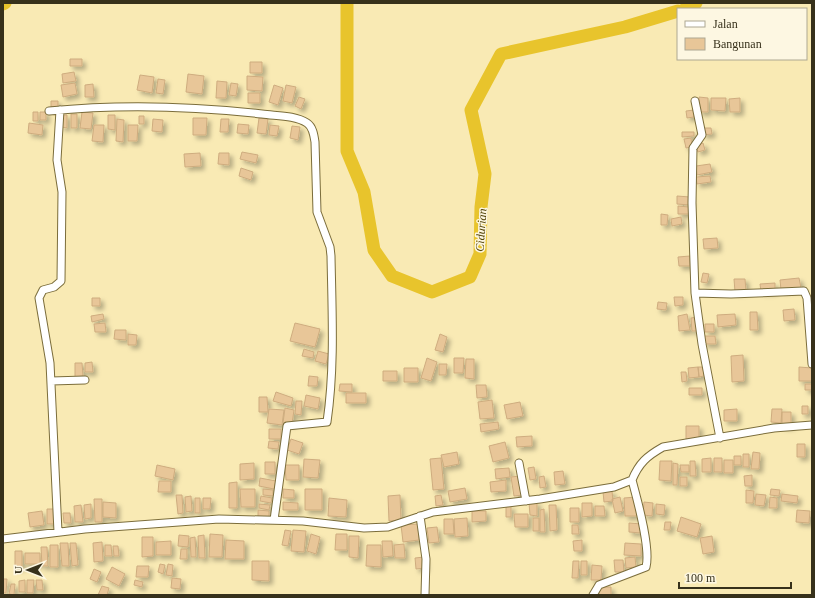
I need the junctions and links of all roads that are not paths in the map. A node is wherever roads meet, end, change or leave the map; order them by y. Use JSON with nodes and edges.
{"nodes":[{"id":1,"x":695,"y":101,"type":"dead end"},
{"id":2,"x":60,"y":110,"type":"junction"},
{"id":3,"x":49,"y":111,"type":"dead end"},
{"id":4,"x":695,"y":294,"type":"junction"},
{"id":5,"x":812,"y":364,"type":"edge"},
{"id":6,"x":85,"y":380,"type":"dead end"},
{"id":7,"x":51,"y":381,"type":"junction"},
{"id":8,"x":812,"y":425,"type":"edge"},
{"id":9,"x":720,"y":438,"type":"junction"},
{"id":10,"x":518,"y":463,"type":"dead end"},
{"id":11,"x":632,"y":480,"type":"junction"},
{"id":12,"x":526,"y":501,"type":"junction"},
{"id":13,"x":420,"y":516,"type":"junction"},
{"id":14,"x":274,"y":520,"type":"junction"},
{"id":15,"x":58,"y":532,"type":"junction"},
{"id":16,"x":3,"y":539,"type":"edge"},
{"id":17,"x":425,"y":595,"type":"edge"},
{"id":18,"x":594,"y":595,"type":"edge"}],
"edges":[{"from":1,"to":4,"type":"street"},
{"from":2,"to":3,"type":"street"},
{"from":2,"to":7,"type":"street"},
{"from":2,"to":14,"type":"street"},
{"from":4,"to":5,"type":"street"},
{"from":4,"to":9,"type":"street"},
{"from":6,"to":7,"type":"street"},
{"from":7,"to":15,"type":"street"},
{"from":8,"to":9,"type":"street"},
{"from":9,"to":11,"type":"street"},
{"from":10,"to":12,"type":"street"},
{"from":11,"to":12,"type":"street"},
{"from":11,"to":18,"type":"street"},
{"from":12,"to":13,"type":"street"},
{"from":13,"to":14,"type":"street"},
{"from":13,"to":17,"type":"street"},
{"from":14,"to":15,"type":"street"},
{"from":15,"to":16,"type":"street"}]}
